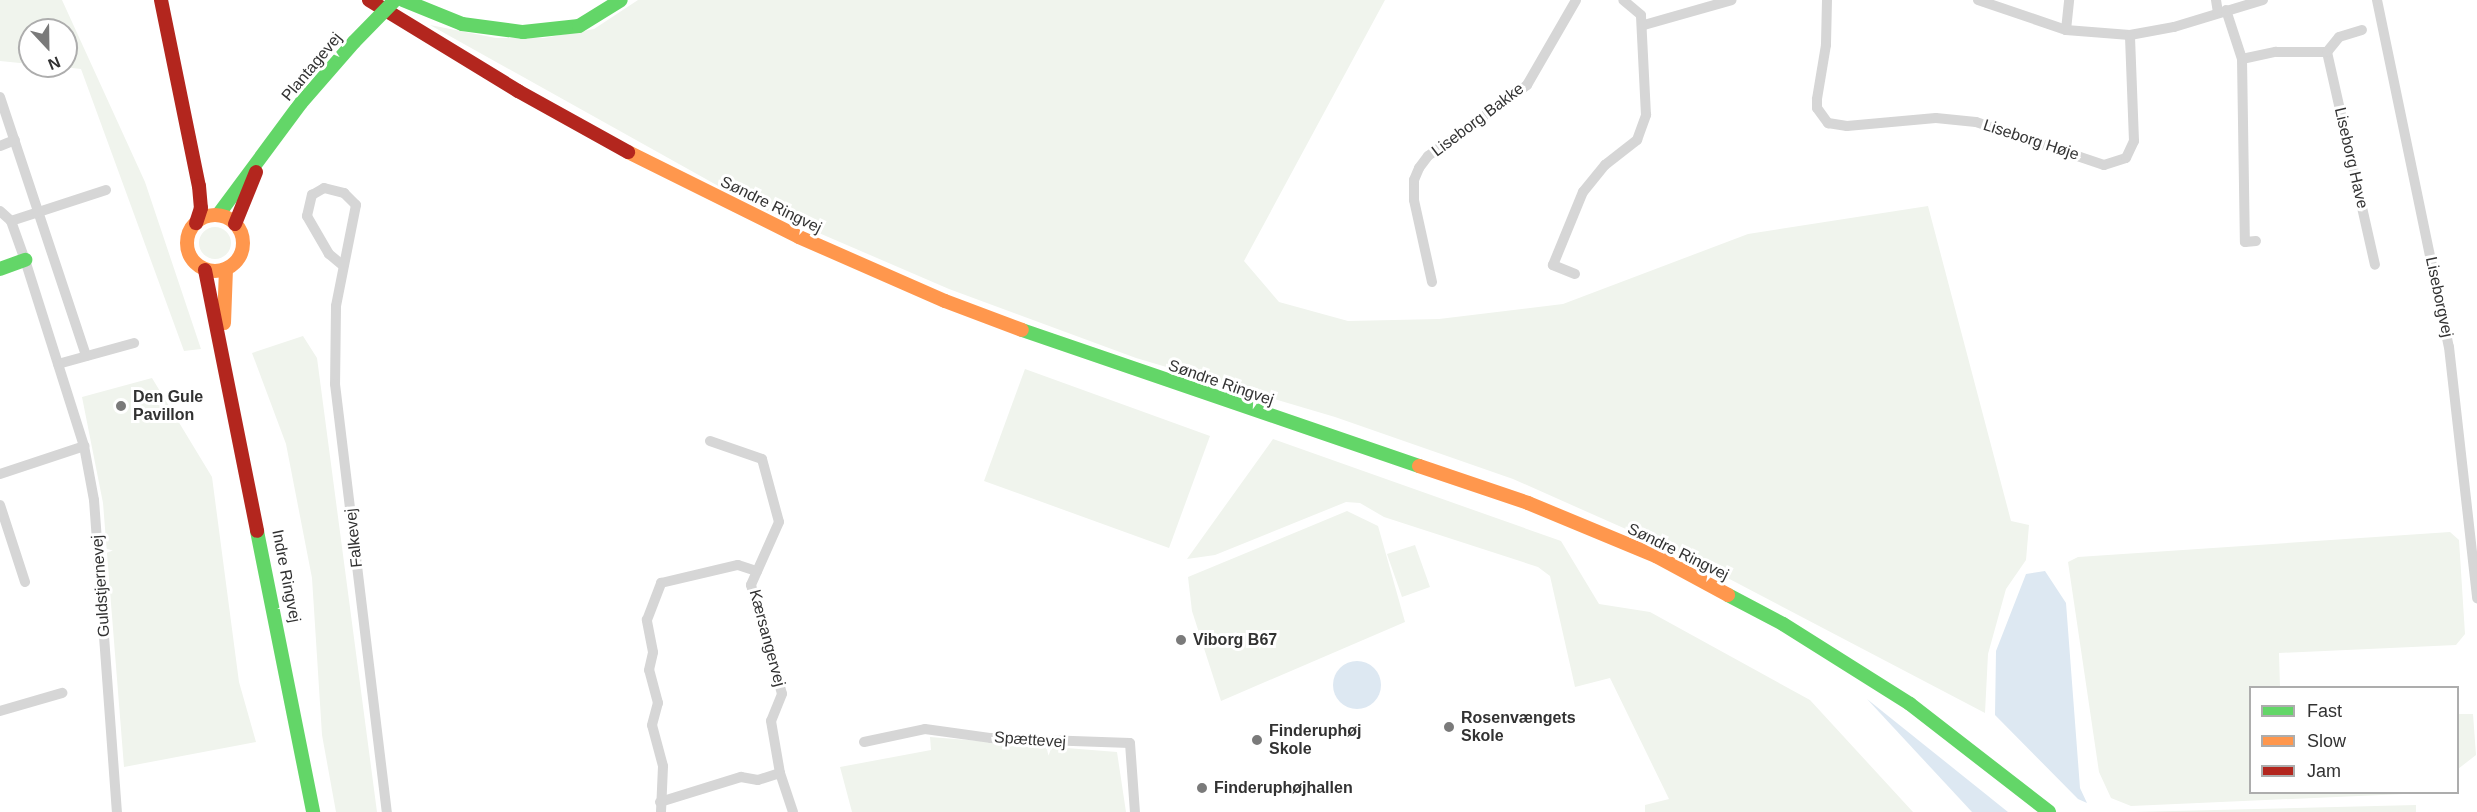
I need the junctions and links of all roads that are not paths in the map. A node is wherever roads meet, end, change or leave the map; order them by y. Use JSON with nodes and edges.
{"nodes":[{"id":1,"x":161,"y":0,"type":"edge"},
{"id":2,"x":369,"y":0,"type":"edge"},
{"id":3,"x":395,"y":0,"type":"edge"},
{"id":4,"x":403,"y":0,"type":"edge"},
{"id":5,"x":621,"y":0,"type":"edge"},
{"id":6,"x":1576,"y":0,"type":"edge"},
{"id":7,"x":1623,"y":0,"type":"edge"},
{"id":8,"x":1732,"y":0,"type":"edge"},
{"id":9,"x":1827,"y":0,"type":"edge"},
{"id":10,"x":1978,"y":0,"type":"edge"},
{"id":11,"x":2069,"y":0,"type":"edge"},
{"id":12,"x":2216,"y":0,"type":"edge"},
{"id":13,"x":2263,"y":0,"type":"edge"},
{"id":14,"x":2377,"y":0,"type":"edge"},
{"id":15,"x":1994,"y":2,"type":"edge"},
{"id":16,"x":2222,"y":11,"type":"junction"},
{"id":17,"x":1644,"y":25,"type":"junction"},
{"id":18,"x":2066,"y":30,"type":"junction"},
{"id":19,"x":2362,"y":30,"type":"dead end"},
{"id":20,"x":2130,"y":35,"type":"junction"},
{"id":21,"x":2327,"y":52,"type":"junction"},
{"id":22,"x":2242,"y":58,"type":"junction"},
{"id":23,"x":0,"y":97,"type":"edge"},
{"id":24,"x":15,"y":140,"type":"junction"},
{"id":25,"x":0,"y":146,"type":"edge"},
{"id":26,"x":260,"y":161,"type":"junction"},
{"id":27,"x":106,"y":190,"type":"dead end"},
{"id":28,"x":0,"y":212,"type":"edge"},
{"id":29,"x":39,"y":213,"type":"junction"},
{"id":30,"x":218,"y":215,"type":"junction"},
{"id":31,"x":11,"y":221,"type":"junction"},
{"id":32,"x":196,"y":223,"type":"junction"},
{"id":33,"x":235,"y":224,"type":"junction"},
{"id":34,"x":2256,"y":242,"type":"dead end"},
{"id":35,"x":25,"y":260,"type":"junction"},
{"id":36,"x":341,"y":264,"type":"junction"},
{"id":37,"x":2375,"y":265,"type":"dead end"},
{"id":38,"x":0,"y":269,"type":"edge"},
{"id":39,"x":226,"y":269,"type":"junction"},
{"id":40,"x":205,"y":270,"type":"junction"},
{"id":41,"x":1575,"y":274,"type":"dead end"},
{"id":42,"x":1432,"y":282,"type":"dead end"},
{"id":43,"x":134,"y":343,"type":"dead end"},
{"id":44,"x":223,"y":347,"type":"junction"},
{"id":45,"x":86,"y":356,"type":"junction"},
{"id":46,"x":58,"y":364,"type":"junction"},
{"id":47,"x":710,"y":441,"type":"dead end"},
{"id":48,"x":84,"y":446,"type":"junction"},
{"id":49,"x":0,"y":474,"type":"edge"},
{"id":50,"x":0,"y":505,"type":"edge"},
{"id":51,"x":757,"y":572,"type":"junction"},
{"id":52,"x":25,"y":582,"type":"dead end"},
{"id":53,"x":2477,"y":598,"type":"edge"},
{"id":54,"x":62,"y":693,"type":"dead end"},
{"id":55,"x":0,"y":711,"type":"edge"},
{"id":56,"x":864,"y":742,"type":"dead end"},
{"id":57,"x":780,"y":773,"type":"junction"},
{"id":58,"x":661,"y":807,"type":"edge"},
{"id":59,"x":117,"y":812,"type":"edge"},
{"id":60,"x":313,"y":812,"type":"edge"},
{"id":61,"x":387,"y":812,"type":"edge"},
{"id":62,"x":793,"y":812,"type":"edge"},
{"id":63,"x":1136,"y":812,"type":"edge"},
{"id":64,"x":2049,"y":812,"type":"edge"}],
"edges":[{"from":1,"to":32,"type":"main road"},
{"from":2,"to":64,"type":"main road","name":"Søndre Ringvej"},
{"from":3,"to":26,"type":"main road","name":"Plantagevej","bridge":true},
{"from":4,"to":5,"type":"main road"},
{"from":6,"to":42,"type":"street","name":"Liseborg Bakke"},
{"from":7,"to":17,"type":"street"},
{"from":8,"to":17,"type":"street"},
{"from":9,"to":20,"type":"street","name":"Liseborg Høje"},
{"from":10,"to":15,"type":"street"},
{"from":11,"to":18,"type":"street"},
{"from":12,"to":16,"type":"street"},
{"from":13,"to":16,"type":"street"},
{"from":14,"to":53,"type":"street","name":"Liseborgvej"},
{"from":15,"to":18,"type":"street"},
{"from":16,"to":20,"type":"street"},
{"from":16,"to":22,"type":"street"},
{"from":17,"to":41,"type":"street"},
{"from":18,"to":20,"type":"street"},
{"from":19,"to":21,"type":"street"},
{"from":21,"to":22,"type":"street"},
{"from":21,"to":37,"type":"street","name":"Liseborg Have"},
{"from":22,"to":34,"type":"street"},
{"from":23,"to":24,"type":"street"},
{"from":24,"to":25,"type":"street"},
{"from":24,"to":29,"type":"street"},
{"from":26,"to":30,"type":"main road","name":"Plantagevej"},
{"from":26,"to":33,"type":"main road","name":"Plantagevej"},
{"from":27,"to":29,"type":"street"},
{"from":28,"to":31,"type":"street"},
{"from":29,"to":31,"type":"street"},
{"from":29,"to":45,"type":"street"},
{"from":30,"to":32,"type":"main road"},
{"from":30,"to":33,"type":"main road"},
{"from":31,"to":35,"type":"street","name":"Guldstjernevej"},
{"from":32,"to":40,"type":"main road"},
{"from":33,"to":39,"type":"main road"},
{"from":35,"to":38,"type":"main road"},
{"from":35,"to":46,"type":"street","name":"Guldstjernevej"},
{"from":36,"to":36,"type":"street","name":"Falkevej"},
{"from":36,"to":61,"type":"street","name":"Falkevej"},
{"from":39,"to":40,"type":"main road"},
{"from":39,"to":44,"type":"main road","name":"Indre Ringvej"},
{"from":40,"to":44,"type":"main road","name":"Indre Ringvej"},
{"from":43,"to":45,"type":"street"},
{"from":44,"to":60,"type":"main road","name":"Indre Ringvej"},
{"from":45,"to":46,"type":"street"},
{"from":46,"to":48,"type":"street","name":"Guldstjernevej"},
{"from":47,"to":51,"type":"street","name":"Kærsangervej"},
{"from":48,"to":49,"type":"street"},
{"from":48,"to":59,"type":"street","name":"Guldstjernevej"},
{"from":50,"to":52,"type":"street"},
{"from":51,"to":57,"type":"street","name":"Kærsangervej"},
{"from":51,"to":58,"type":"street","name":"Kærsangervej"},
{"from":54,"to":55,"type":"street"},
{"from":56,"to":63,"type":"street","name":"Spættevej"},
{"from":57,"to":58,"type":"street","name":"Kærsangervej"},
{"from":57,"to":62,"type":"street","name":"Kærsangervej"}]}
